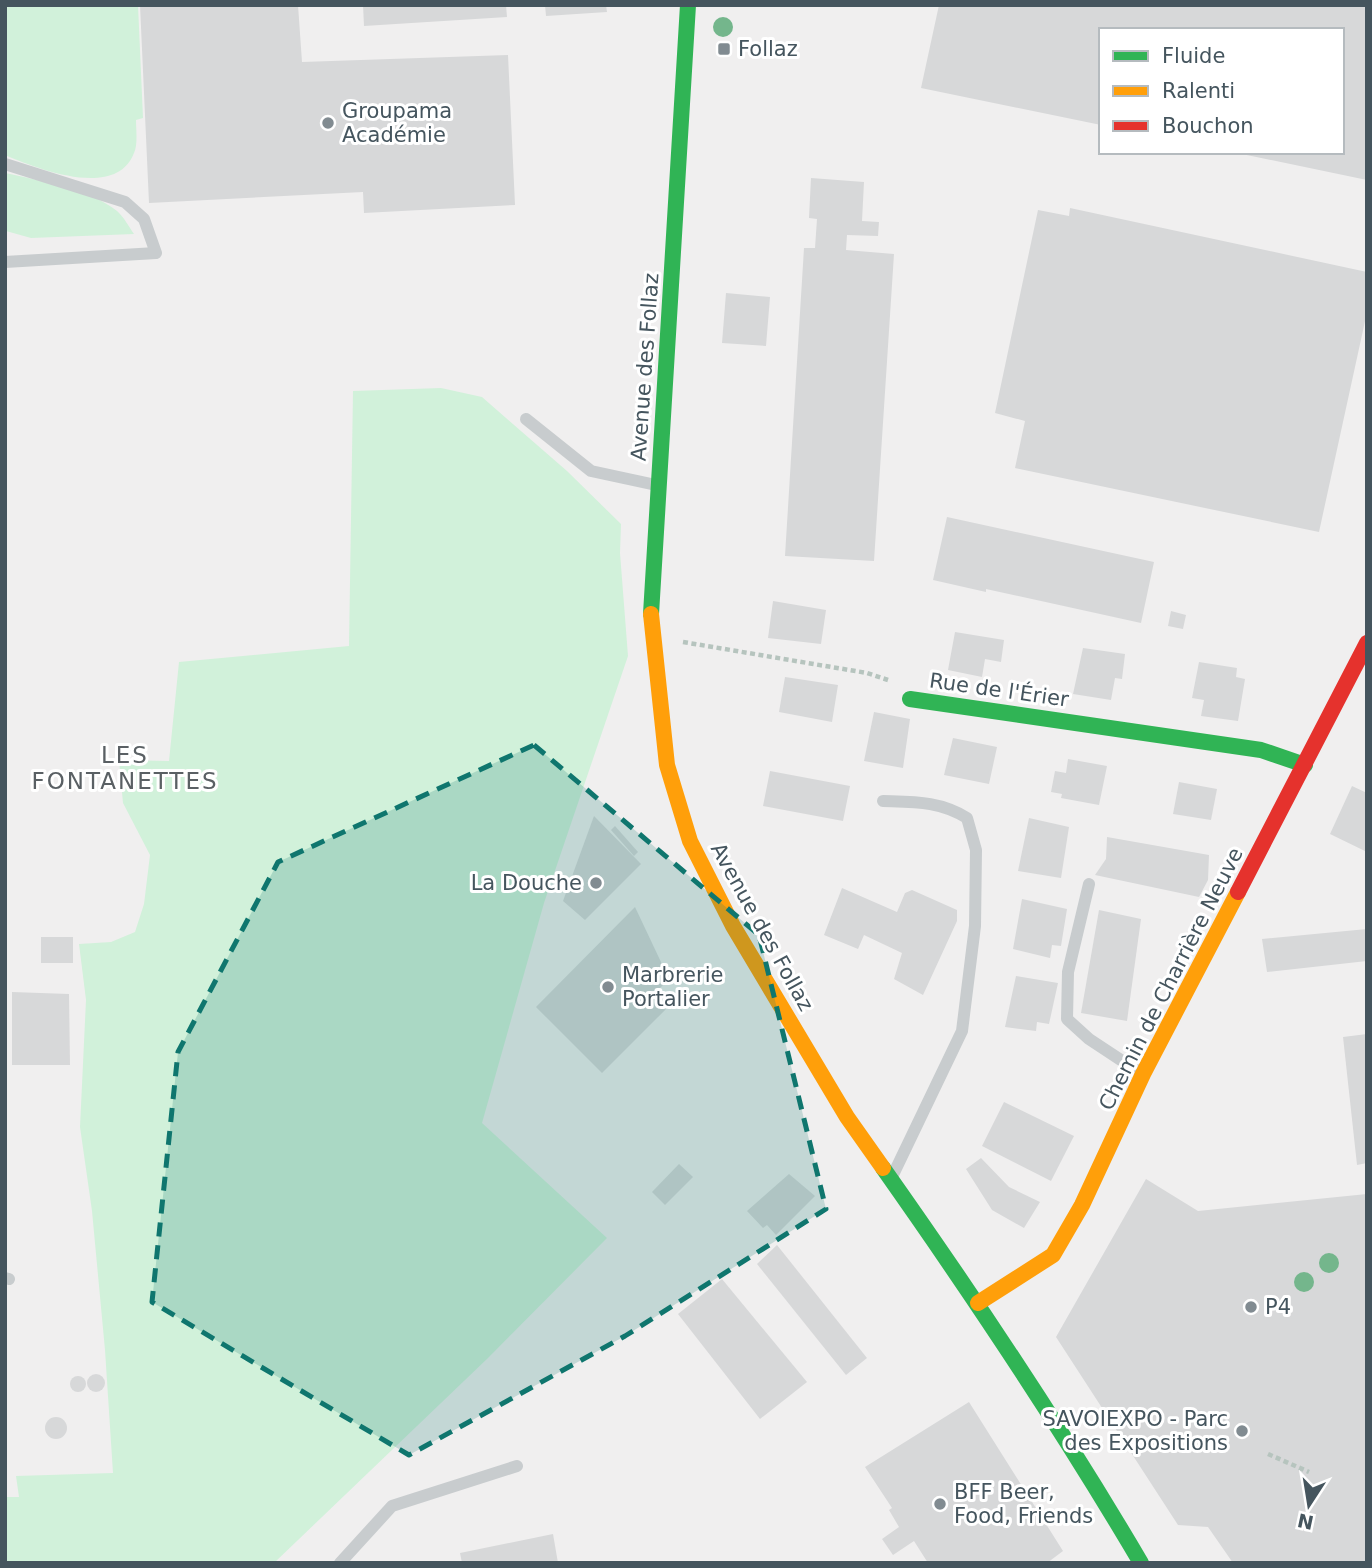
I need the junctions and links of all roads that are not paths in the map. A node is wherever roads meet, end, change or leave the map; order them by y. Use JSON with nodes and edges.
{"nodes":[{"id":1,"x":688,"y":5,"type":"edge"},
{"id":2,"x":5,"y":164,"type":"edge"},
{"id":3,"x":5,"y":262,"type":"edge"},
{"id":4,"x":526,"y":419,"type":"dead end"},
{"id":5,"x":658,"y":485,"type":"junction"},
{"id":6,"x":1367,"y":643,"type":"edge"},
{"id":7,"x":910,"y":699,"type":"road end"},
{"id":8,"x":1305,"y":765,"type":"junction"},
{"id":9,"x":883,"y":801,"type":"dead end"},
{"id":10,"x":1089,"y":884,"type":"dead end"},
{"id":11,"x":1143,"y":1074,"type":"junction"},
{"id":12,"x":891,"y":1180,"type":"junction"},
{"id":13,"x":978,"y":1303,"type":"junction"},
{"id":14,"x":517,"y":1466,"type":"dead end"},
{"id":15,"x":340,"y":1563,"type":"edge"},
{"id":16,"x":1141,"y":1563,"type":"edge"}],
"edges":[{"from":1,"to":5,"type":"street","name":"Avenue des Follaz"},
{"from":2,"to":3,"type":"lane"},
{"from":4,"to":5,"type":"lane"},
{"from":5,"to":12,"type":"street","name":"Avenue des Follaz"},
{"from":6,"to":8,"type":"street","name":"Chemin de Charrière Neuve"},
{"from":7,"to":8,"type":"street","name":"Rue de l'Érier"},
{"from":8,"to":11,"type":"street","name":"Chemin de Charrière Neuve"},
{"from":9,"to":12,"type":"lane"},
{"from":10,"to":11,"type":"lane"},
{"from":11,"to":13,"type":"street","name":"Chemin de Charrière Neuve"},
{"from":12,"to":13,"type":"street","name":"Avenue des Follaz"},
{"from":13,"to":16,"type":"street","name":"Avenue des Follaz"},
{"from":14,"to":15,"type":"lane"}]}
